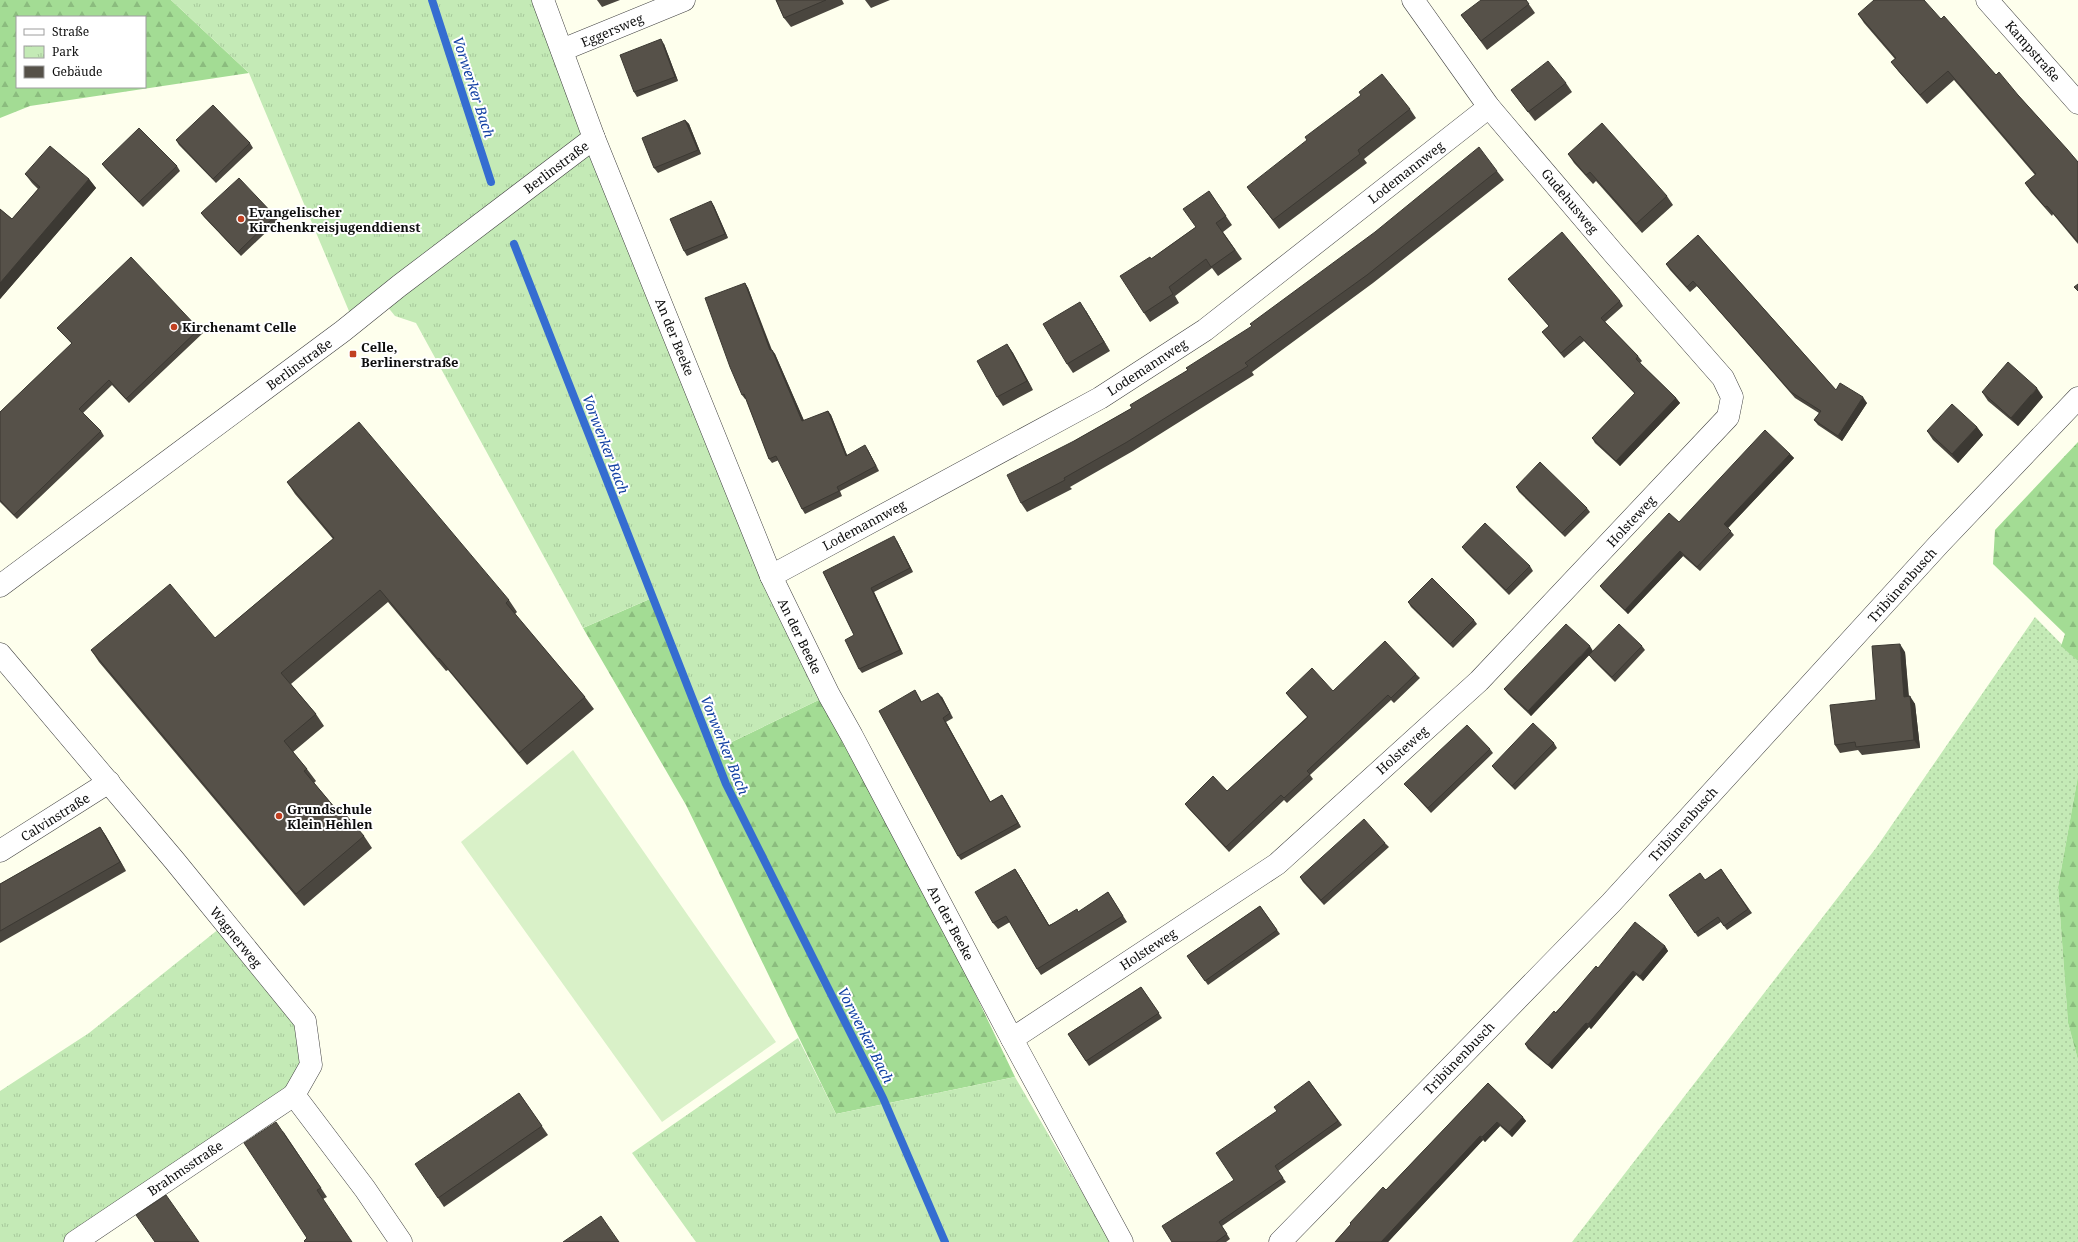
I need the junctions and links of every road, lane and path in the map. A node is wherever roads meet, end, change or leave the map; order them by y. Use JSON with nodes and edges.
{"nodes":[{"id":1,"x":543,"y":0,"type":"edge"},
{"id":2,"x":684,"y":0,"type":"edge"},
{"id":3,"x":1413,"y":0,"type":"edge"},
{"id":4,"x":1987,"y":0,"type":"edge"},
{"id":5,"x":562,"y":50,"type":"junction"},
{"id":6,"x":2078,"y":103,"type":"edge"},
{"id":7,"x":1489,"y":107,"type":"junction"},
{"id":8,"x":594,"y":138,"type":"junction"},
{"id":9,"x":1732,"y":397,"type":"joint"},
{"id":10,"x":2078,"y":398,"type":"edge"},
{"id":11,"x":771,"y":576,"type":"junction"},
{"id":12,"x":0,"y":586,"type":"edge"},
{"id":13,"x":0,"y":654,"type":"edge"},
{"id":14,"x":109,"y":782,"type":"junction"},
{"id":15,"x":0,"y":851,"type":"edge"},
{"id":16,"x":1012,"y":1039,"type":"junction"},
{"id":17,"x":294,"y":1095,"type":"junction"},
{"id":18,"x":75,"y":1242,"type":"edge"},
{"id":19,"x":400,"y":1242,"type":"edge"},
{"id":20,"x":1122,"y":1242,"type":"edge"},
{"id":21,"x":1280,"y":1242,"type":"edge"}],
"edges":[{"from":1,"to":5,"type":"street","name":"An der Beeke"},
{"from":2,"to":5,"type":"street","name":"Eggersweg"},
{"from":3,"to":7,"type":"street","name":"Gudehusweg"},
{"from":4,"to":6,"type":"street","name":"Kampstraße"},
{"from":5,"to":8,"type":"street","name":"An der Beeke"},
{"from":7,"to":9,"type":"street","name":"Gudehusweg"},
{"from":7,"to":11,"type":"street","name":"Lodemannweg"},
{"from":8,"to":11,"type":"street","name":"An der Beeke"},
{"from":8,"to":12,"type":"street","name":"Berlinstraße"},
{"from":9,"to":16,"type":"street","name":"Holsteweg"},
{"from":10,"to":21,"type":"street","name":"Tribünenbusch"},
{"from":11,"to":16,"type":"street","name":"An der Beeke"},
{"from":13,"to":14,"type":"street","name":"Wagnerweg"},
{"from":14,"to":15,"type":"street","name":"Calvinstraße"},
{"from":14,"to":17,"type":"street","name":"Wagnerweg"},
{"from":16,"to":20,"type":"street","name":"An der Beeke"},
{"from":17,"to":18,"type":"street","name":"Brahmsstraße"},
{"from":17,"to":19,"type":"street"}]}
